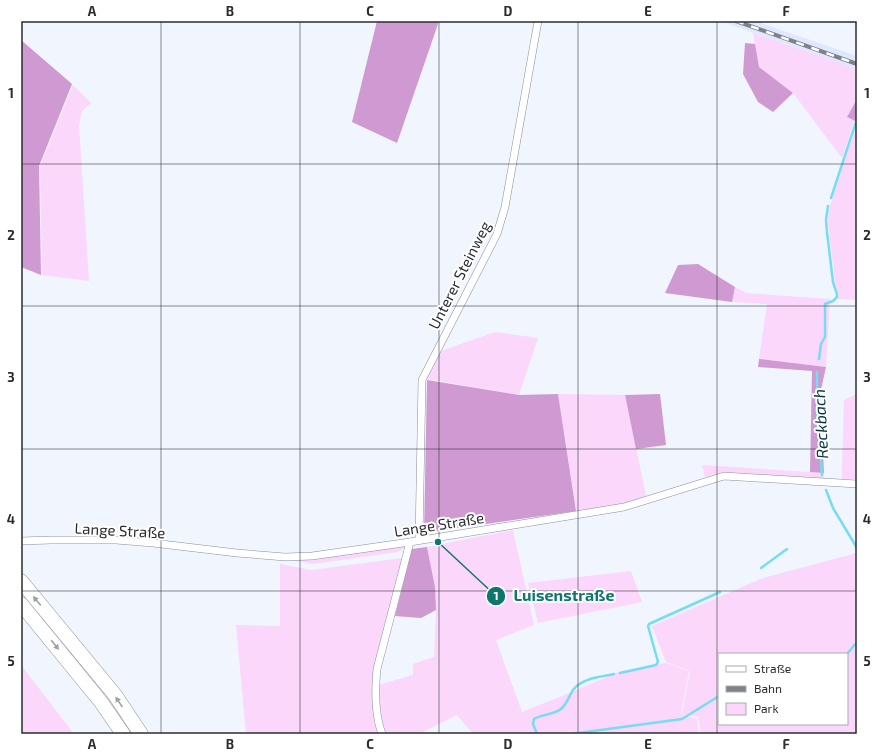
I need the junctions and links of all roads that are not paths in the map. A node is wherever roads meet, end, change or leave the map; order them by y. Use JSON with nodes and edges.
{"nodes":[{"id":1,"x":538,"y":21,"type":"edge"},
{"id":2,"x":857,"y":484,"type":"edge"},
{"id":3,"x":418,"y":540,"type":"junction"},
{"id":4,"x":21,"y":541,"type":"edge"},
{"id":5,"x":410,"y":542,"type":"junction"},
{"id":6,"x":21,"y":581,"type":"edge"},
{"id":7,"x":21,"y":604,"type":"edge"},
{"id":8,"x":122,"y":734,"type":"edge"},
{"id":9,"x":141,"y":734,"type":"edge"},
{"id":10,"x":382,"y":734,"type":"edge"}],
"edges":[{"from":1,"to":3,"type":"street","name":"Unterer Steinweg"},
{"from":2,"to":3,"type":"street","name":"Lange Straße"},
{"from":3,"to":5,"type":"street","name":"Lange Straße"},
{"from":4,"to":5,"type":"street","name":"Lange Straße"},
{"from":5,"to":10,"type":"street"},
{"from":9,"to":6,"type":"highway","one_way":true},
{"from":7,"to":8,"type":"highway","one_way":true}]}
